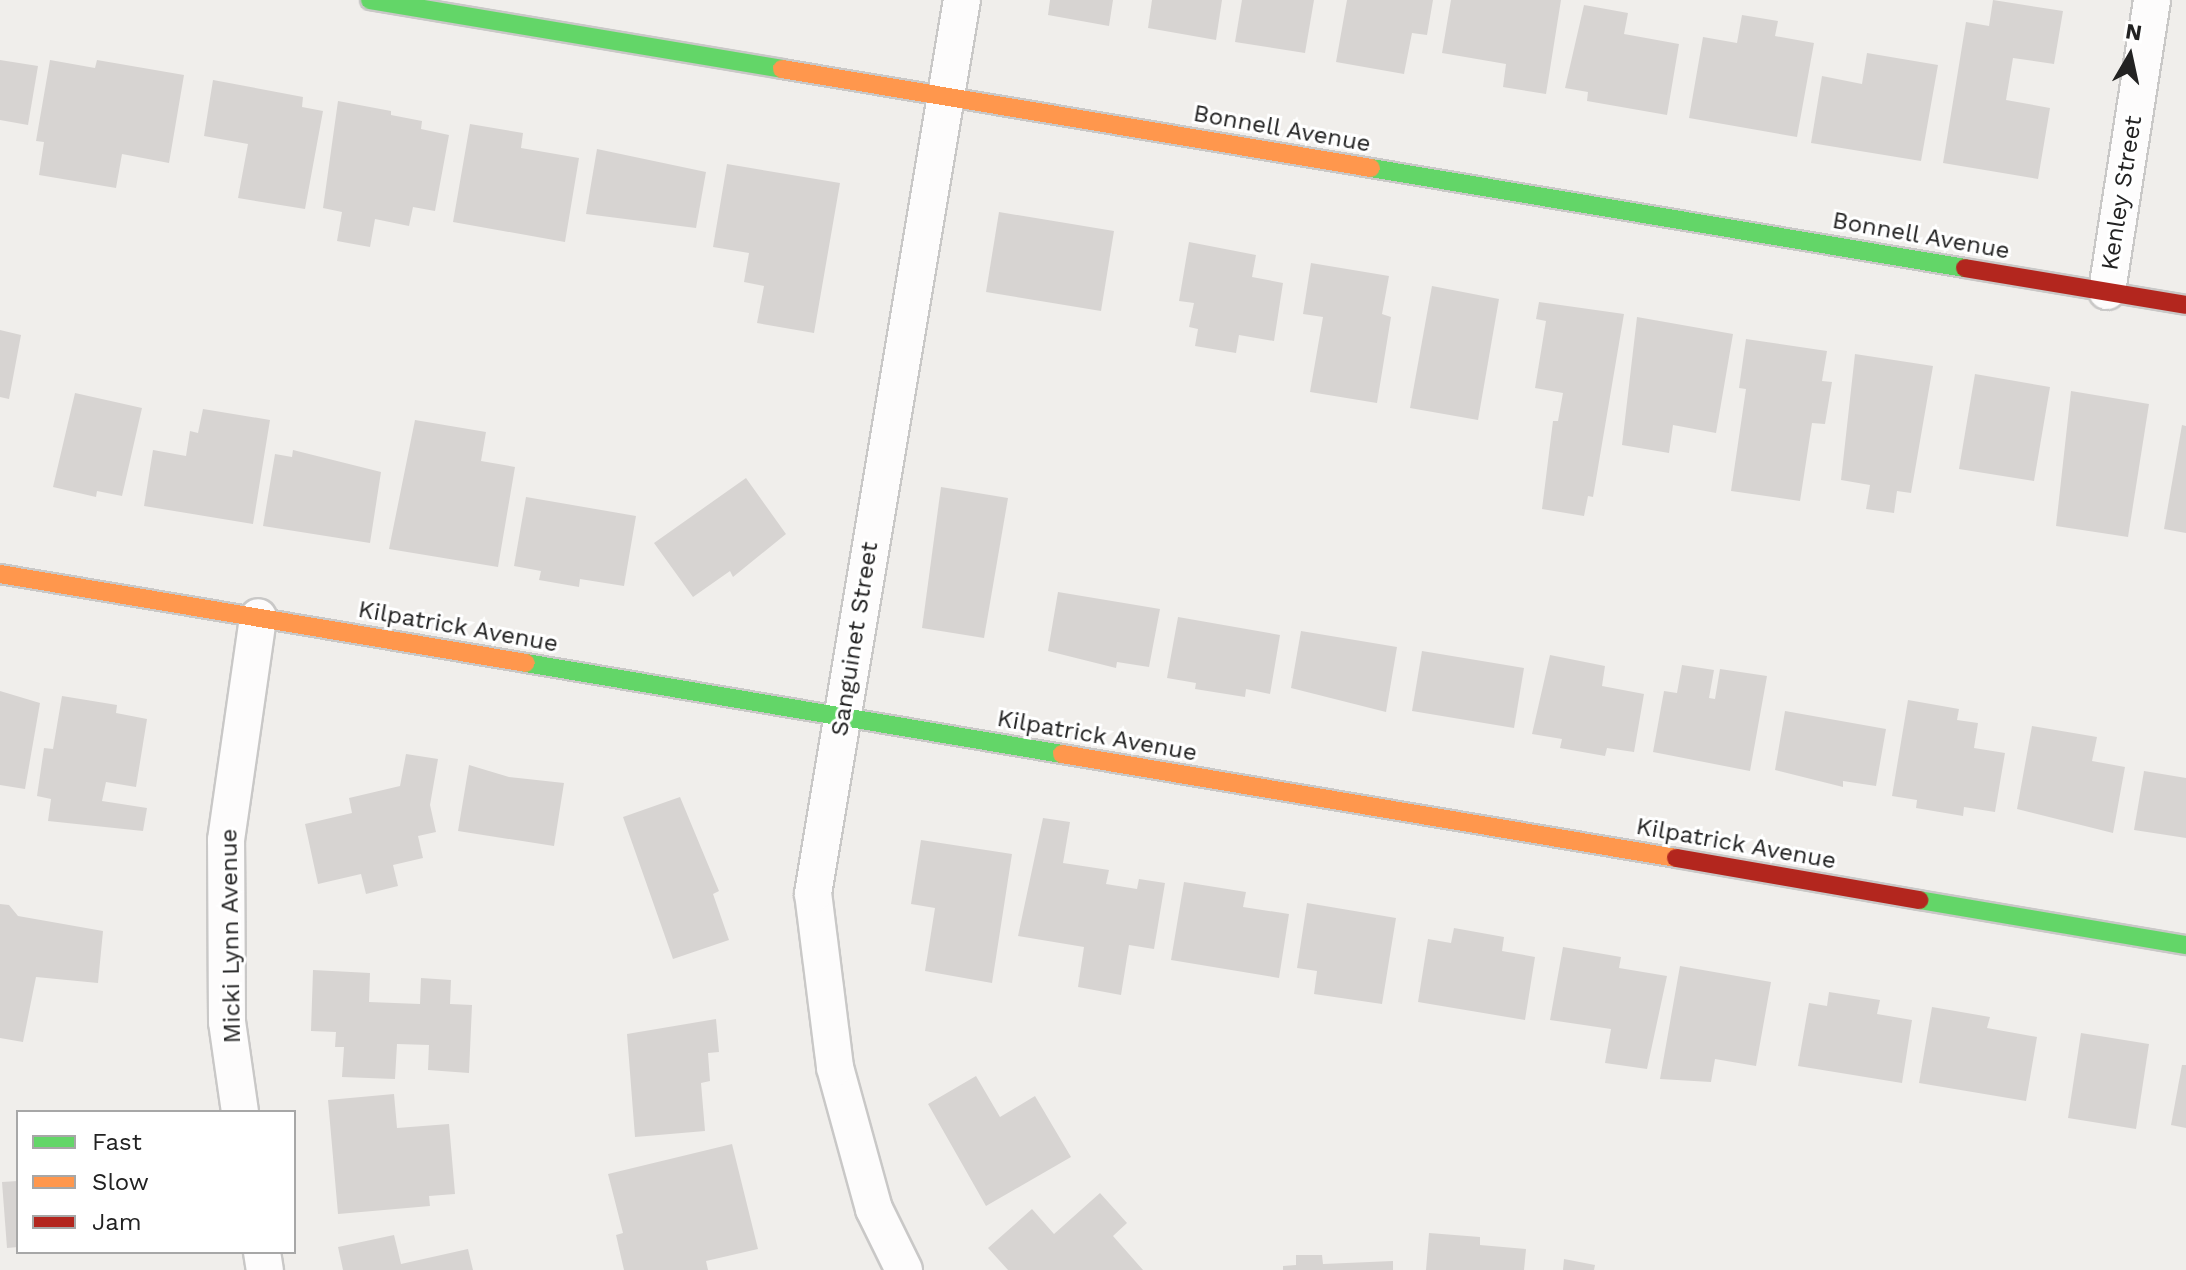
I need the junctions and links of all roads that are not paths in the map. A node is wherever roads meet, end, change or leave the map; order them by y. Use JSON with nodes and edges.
{"nodes":[{"id":1,"x":370,"y":0,"type":"edge"},
{"id":2,"x":962,"y":0,"type":"edge"},
{"id":3,"x":2152,"y":0,"type":"edge"},
{"id":4,"x":946,"y":96,"type":"junction"},
{"id":5,"x":2107,"y":291,"type":"junction"},
{"id":6,"x":2186,"y":305,"type":"edge"},
{"id":7,"x":0,"y":574,"type":"edge"},
{"id":8,"x":258,"y":617,"type":"junction"},
{"id":9,"x":842,"y":717,"type":"junction"},
{"id":10,"x":2186,"y":945,"type":"edge"},
{"id":11,"x":240,"y":1110,"type":"edge"},
{"id":12,"x":904,"y":1270,"type":"edge"}],
"edges":[{"from":1,"to":4,"type":"street","name":"Bonnell Avenue"},
{"from":2,"to":4,"type":"street","name":"Sanguinet Street"},
{"from":3,"to":5,"type":"street","name":"Kenley Street"},
{"from":4,"to":5,"type":"street","name":"Bonnell Avenue"},
{"from":4,"to":9,"type":"street","name":"Sanguinet Street"},
{"from":5,"to":6,"type":"street","name":"Bonnell Avenue"},
{"from":7,"to":8,"type":"street","name":"Kilpatrick Avenue"},
{"from":8,"to":9,"type":"street","name":"Kilpatrick Avenue"},
{"from":8,"to":11,"type":"street","name":"Micki Lynn Avenue"},
{"from":9,"to":10,"type":"street","name":"Kilpatrick Avenue"},
{"from":9,"to":12,"type":"street","name":"Sanguinet Street"}]}
